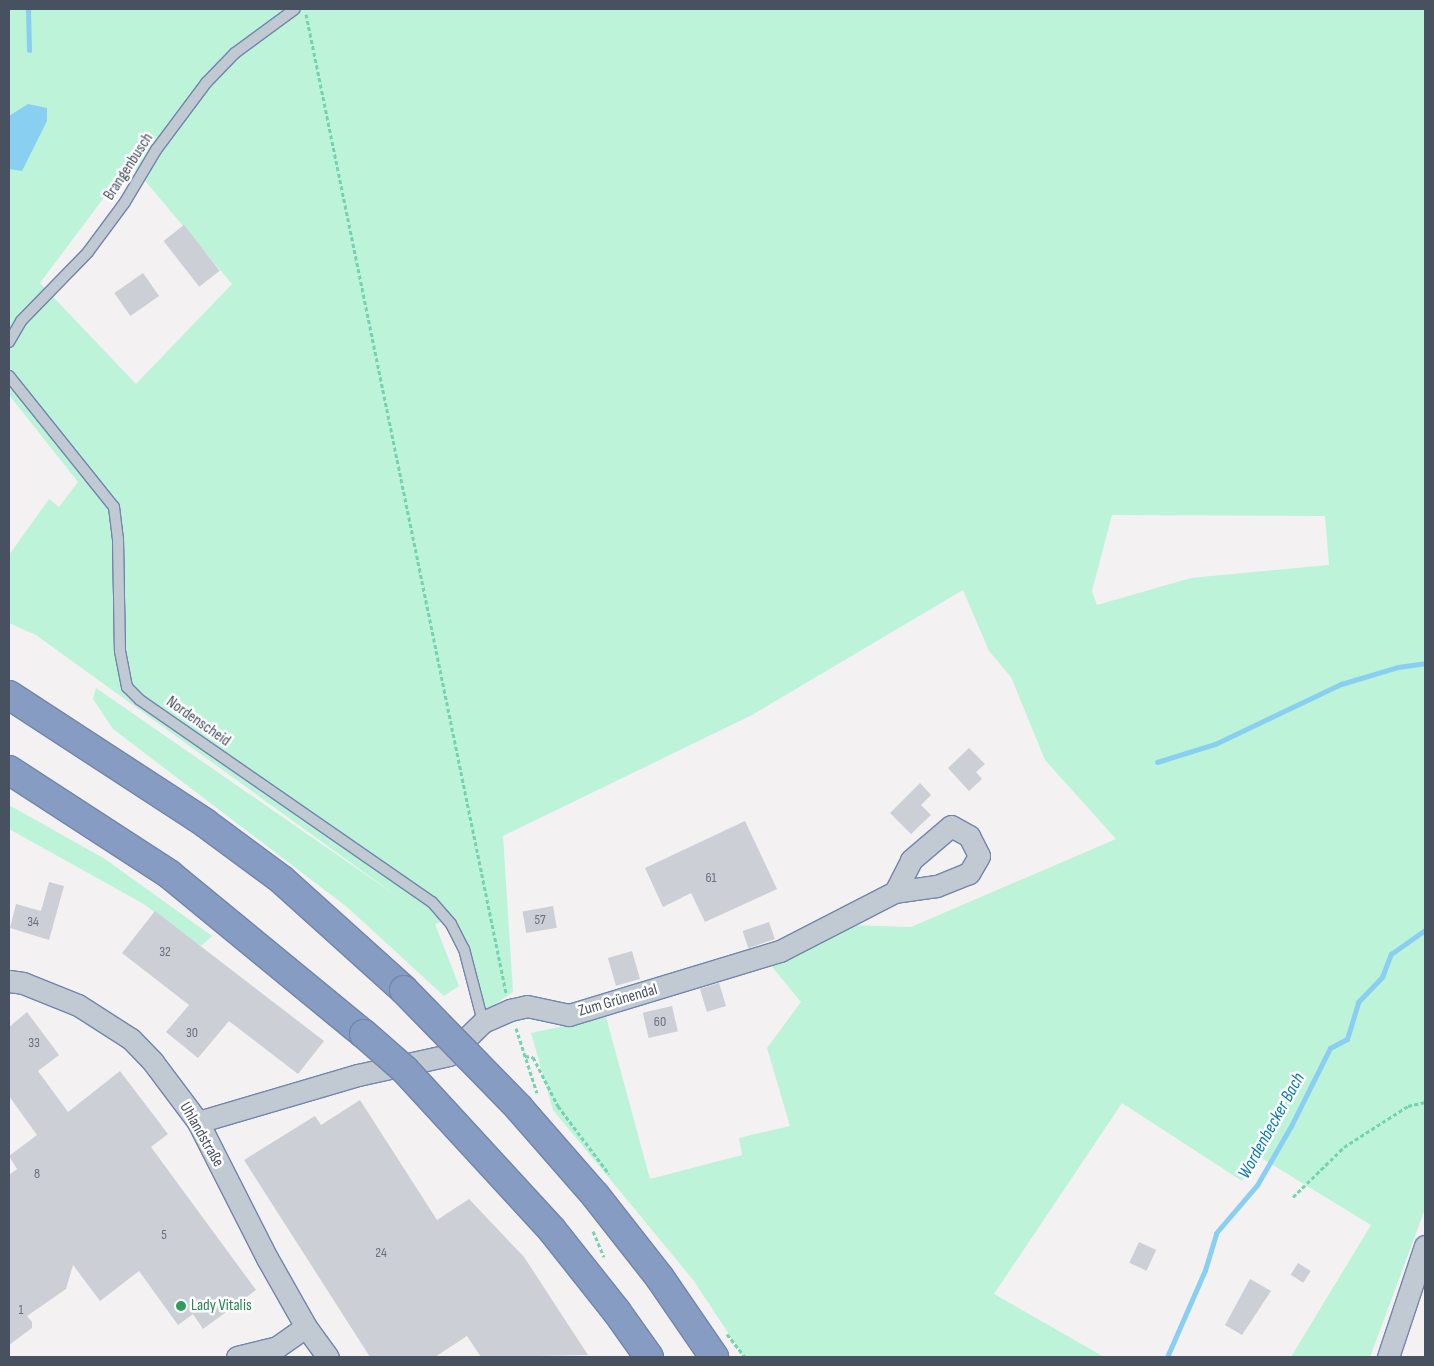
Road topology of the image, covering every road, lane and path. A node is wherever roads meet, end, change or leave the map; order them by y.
1 (295, 9) edge
2 (305, 9) edge
3 (9, 342) edge
4 (9, 377) edge
5 (9, 695) edge
6 (9, 770) edge
7 (9, 782) edge
8 (86, 818) junction
9 (895, 892) dead end
10 (9, 980) edge
11 (506, 993) dead end
12 (483, 1022) junction
13 (1425, 1102) edge
14 (198, 1122) junction
15 (1293, 1198) dead end
16 (1425, 1246) edge
17 (306, 1327) junction
18 (237, 1357) edge
19 (328, 1357) edge
20 (649, 1357) edge
21 (714, 1357) edge
22 (889, 1357) edge
23 (904, 1357) edge
24 (1388, 1357) edge

1 - 3 lane, Brangenbusch
2 - 11 path
4 - 12 lane, Nordenscheid
5 - 21 highway, bridge
6 - 8 highway
7 - 8 highway
8 - 20 highway, bridge
9 - 12 street, Zum Grünendal
10 - 14 street, Uhlandstraße
12 - 14 street, Zum Grünendal
13 - 15 path
14 - 17 street, Uhlandstraße
16 - 24 street
17 - 18 street
17 - 19 street, Uhlandstraße
22 - 23 path

